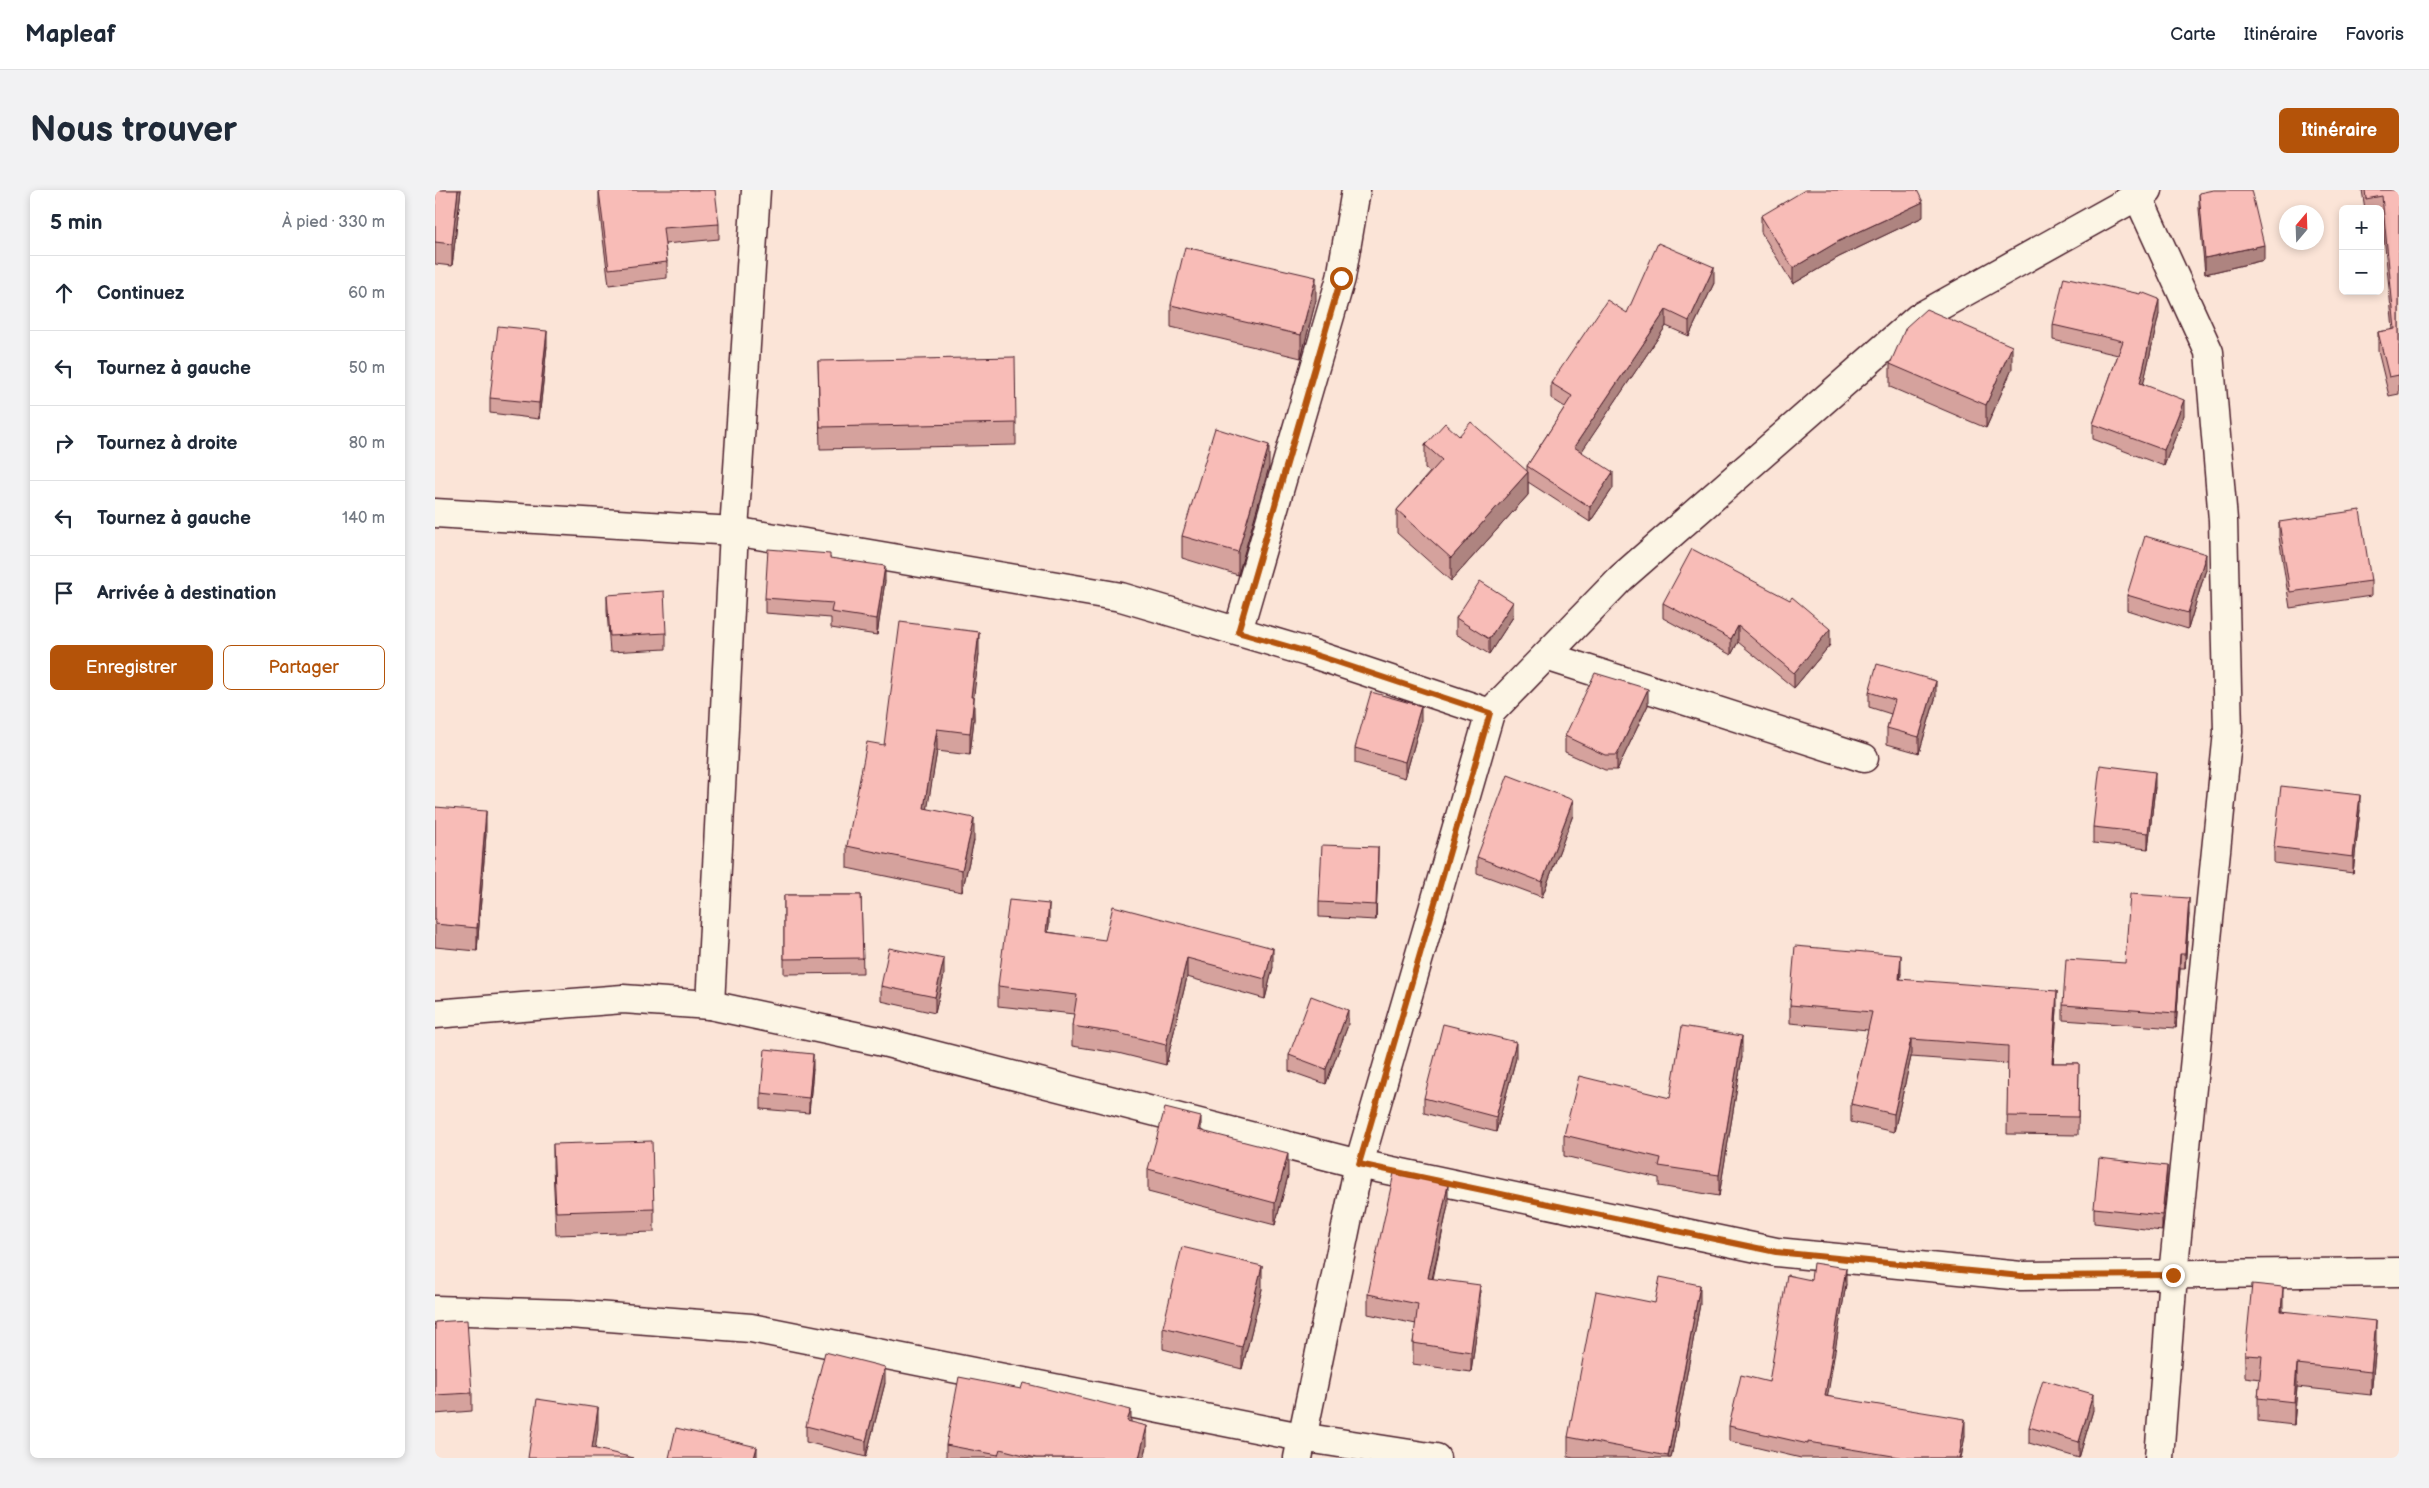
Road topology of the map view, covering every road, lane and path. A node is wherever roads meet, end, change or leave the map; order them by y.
1 (756, 190) edge
2 (1356, 190) edge
3 (2140, 192) edge
4 (435, 513) edge
5 (734, 531) junction
6 (1238, 632) junction
7 (1546, 656) junction
8 (1490, 713) junction
9 (1864, 758) dead end
10 (710, 1005) junction
11 (435, 1014) edge
12 (1359, 1164) junction
13 (2399, 1272) edge
14 (2173, 1275) junction
15 (435, 1310) edge
16 (1299, 1448) edge
17 (1436, 1458) edge
18 (2159, 1458) edge

1 - 5 street
2 - 6 street
3 - 7 street
3 - 14 street
4 - 5 street
5 - 6 street
5 - 10 street
6 - 8 street
7 - 8 street
7 - 9 street
8 - 12 street
10 - 11 street
10 - 12 street
12 - 14 street
12 - 16 street
13 - 14 street
14 - 18 street
15 - 16 street
16 - 17 street

